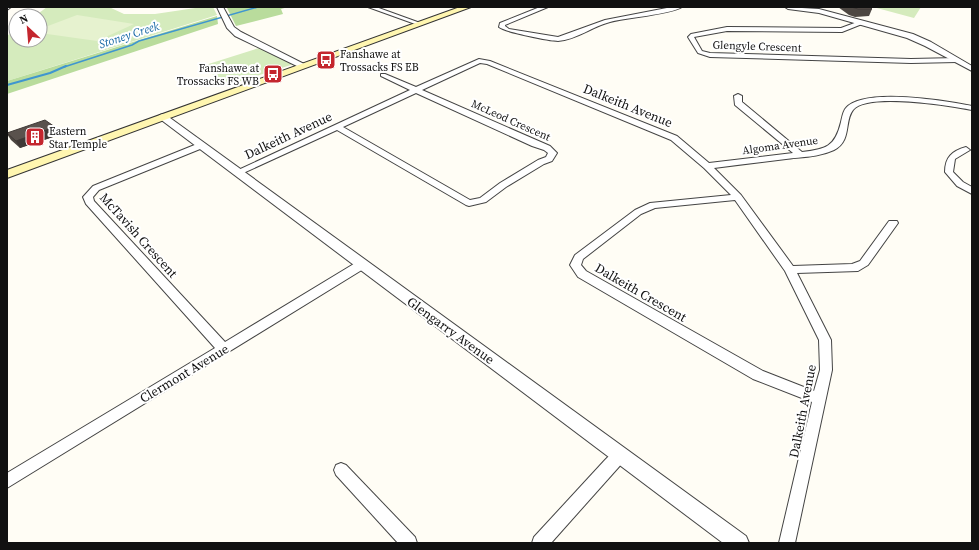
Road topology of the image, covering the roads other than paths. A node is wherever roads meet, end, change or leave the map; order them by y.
1 (371, 7) edge
2 (467, 7) edge
3 (545, 7) edge
4 (679, 7) edge
5 (788, 7) edge
6 (821, 9) edge
7 (223, 13) edge
8 (860, 23) junction
9 (420, 24) junction
10 (957, 60) junction
11 (304, 66) junction
12 (972, 69) edge
13 (383, 75) dead end
14 (418, 90) junction
15 (738, 96) dead end
16 (972, 108) edge
17 (163, 117) junction
18 (338, 127) junction
19 (202, 145) junction
20 (966, 150) dead end
21 (801, 156) junction
22 (707, 166) junction
23 (238, 172) junction
24 (7, 174) edge
25 (972, 192) edge
26 (738, 197) junction
27 (894, 223) dead end
28 (361, 264) junction
29 (790, 270) junction
30 (224, 349) junction
31 (819, 398) junction
32 (620, 455) junction
33 (341, 470) dead end
34 (7, 481) edge
35 (409, 543) edge
36 (540, 543) edge
37 (739, 543) edge
38 (787, 543) edge

1 - 9 street
2 - 9 main road
3 - 4 street
5 - 6 street
6 - 8 street
7 - 11 street
8 - 10 street
8 - 10 street, Glengyle Crescent
9 - 11 main road
10 - 12 street
11 - 17 main road
13 - 14 street, McLeod Crescent
14 - 18 street, Dalkeith Avenue
14 - 18 street, McLeod Crescent
14 - 22 street, Dalkeith Avenue
15 - 21 street
16 - 21 street, Algoma Avenue
17 - 19 street, Glengarry Avenue
17 - 24 main road
18 - 23 street, Dalkeith Avenue
19 - 23 street, Glengarry Avenue
19 - 30 street, McTavish Crescent
20 - 25 street
21 - 22 street, Algoma Avenue
22 - 26 street, Dalkeith Avenue
23 - 28 street, Glengarry Avenue
26 - 29 street, Dalkeith Avenue
26 - 31 street, Dalkeith Crescent
27 - 29 street
28 - 30 street, Clermont Avenue
28 - 32 street, Glengarry Avenue
29 - 31 street, Dalkeith Avenue
30 - 34 street, Clermont Avenue
31 - 38 street, Dalkeith Avenue
32 - 36 street
32 - 37 street, Glengarry Avenue
33 - 35 street

